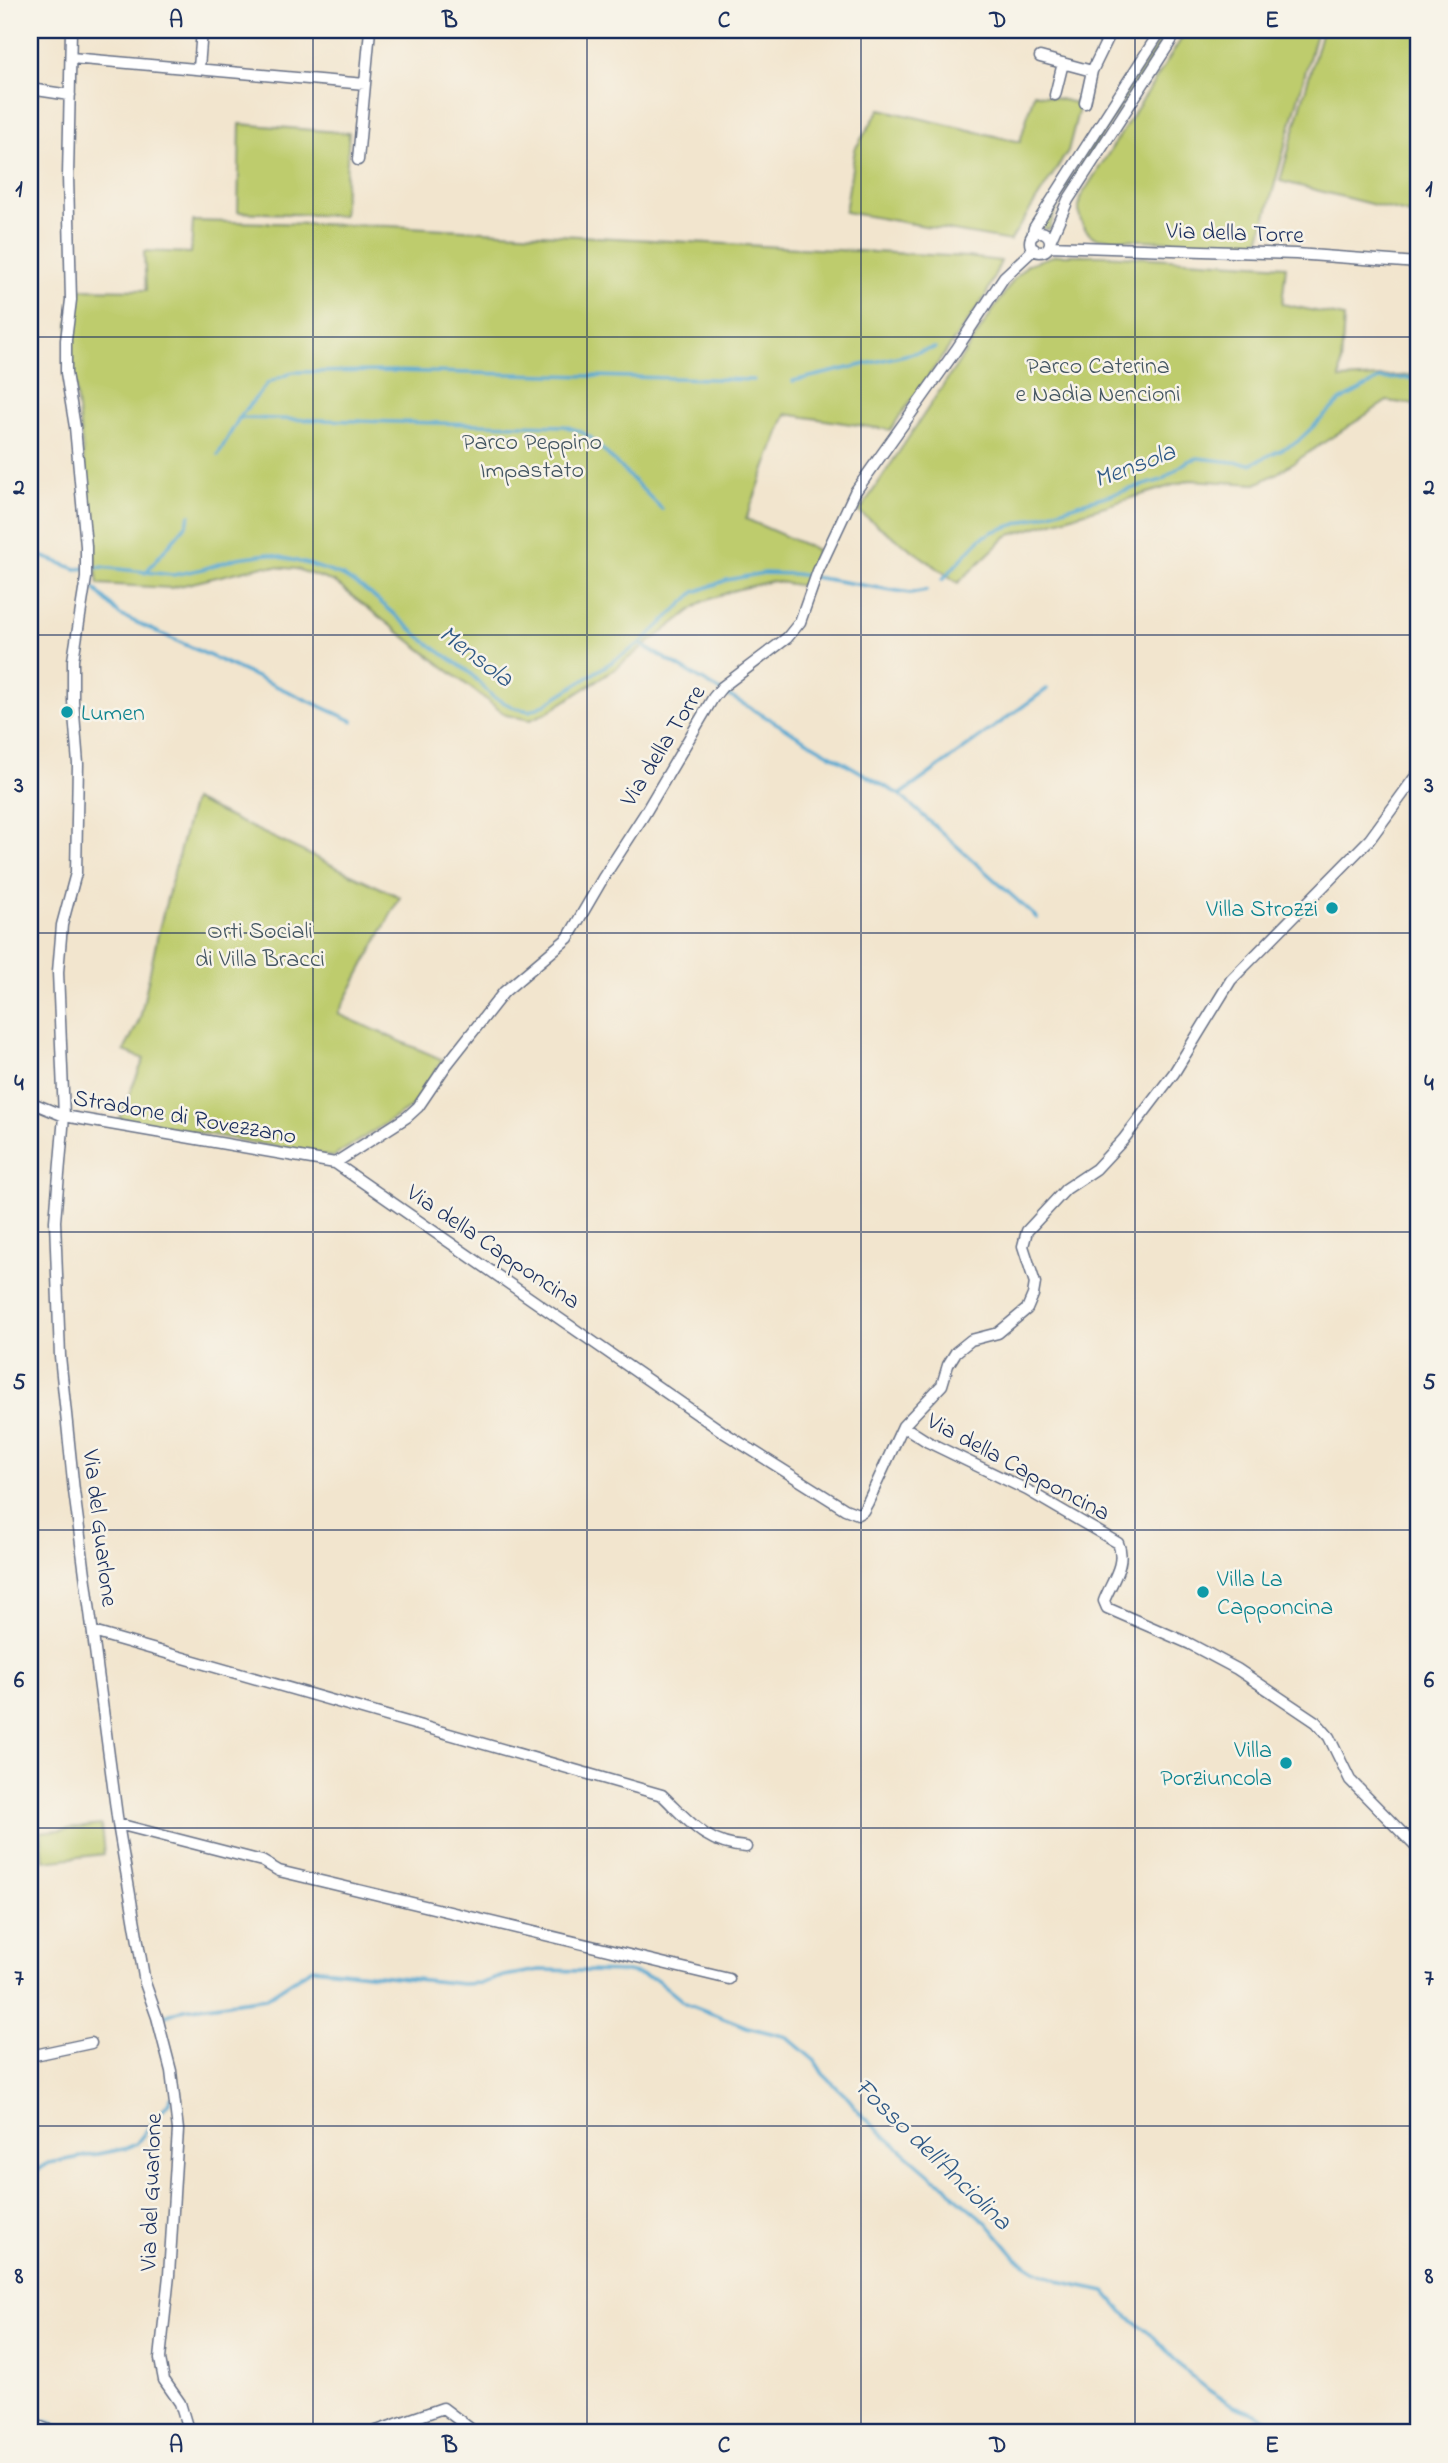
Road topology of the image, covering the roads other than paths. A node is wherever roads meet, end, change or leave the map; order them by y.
1 (71, 30) edge
2 (202, 30) edge
3 (370, 30) edge
4 (1112, 30) edge
5 (1161, 30) edge
6 (1178, 30) edge
7 (1040, 57) dead end
8 (71, 58) junction
9 (1063, 64) junction
10 (199, 68) junction
11 (1092, 71) junction
12 (365, 84) junction
13 (30, 89) edge
14 (70, 95) junction
15 (1055, 95) dead end
16 (1085, 103) dead end
17 (358, 160) dead end
18 (1032, 237) junction
19 (1050, 244) junction
20 (1034, 249) junction
21 (1418, 263) edge
22 (1418, 773) edge
23 (30, 1102) edge
24 (64, 1116) junction
25 (335, 1163) junction
26 (902, 1426) junction
27 (93, 1632) junction
28 (118, 1824) junction
29 (746, 1847) dead end
30 (1418, 1849) edge
31 (729, 1979) dead end
32 (91, 2043) dead end
33 (30, 2056) edge
34 (30, 2423) edge
35 (57, 2433) edge
36 (189, 2433) edge
37 (371, 2433) edge
38 (476, 2433) edge

1 - 8 street, Via del Guarlone
2 - 10 street
3 - 12 street
4 - 11 street
5 - 18 street
6 - 19 street
7 - 9 street
8 - 10 street
8 - 14 street, Via del Guarlone
9 - 11 street
9 - 15 street
10 - 12 street
11 - 16 street
12 - 17 street
13 - 14 street
14 - 24 street, Via del Guarlone
18 - 19 street
18 - 20 street
19 - 20 street
19 - 21 street, Via della Torre
20 - 25 street, Via della Torre
22 - 26 street
23 - 24 street, Stradone di Rovezzano
24 - 25 street, Stradone di Rovezzano
24 - 27 street, Via del Guarlone
25 - 26 street, Via della Capponcina
26 - 30 street, Via della Capponcina
27 - 28 street, Via del Guarlone
27 - 29 street
28 - 31 street
28 - 36 street, Via del Guarlone
32 - 33 street
34 - 35 street
37 - 38 street

